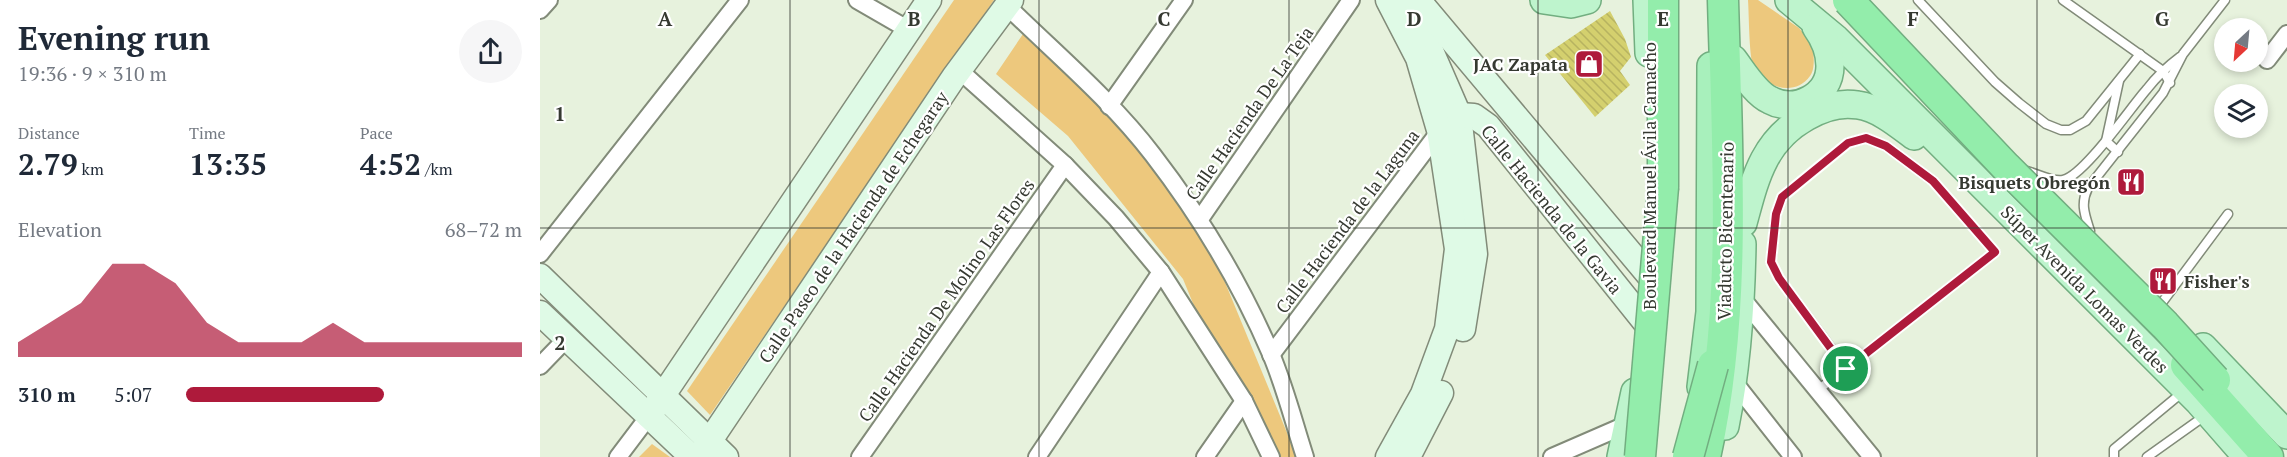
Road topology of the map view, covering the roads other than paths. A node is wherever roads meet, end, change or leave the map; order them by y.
1 (549, 0) edge
2 (740, 0) edge
3 (857, 0) edge
4 (929, 0) edge
5 (1184, 0) edge
6 (1351, 0) edge
7 (1389, 0) edge
8 (1409, 0) edge
9 (1418, 0) edge
10 (1544, 0) edge
11 (1587, 0) edge
12 (1647, 0) edge
13 (1663, 0) edge
14 (1673, 0) edge
15 (1713, 0) edge
16 (1724, 0) edge
17 (1732, 0) edge
18 (1839, 0) edge
19 (1848, 0) edge
20 (1860, 0) edge
21 (1917, 0) edge
22 (2063, 0) edge
23 (2225, 0) edge
24 (1009, 3) edge
25 (1799, 8) edge
26 (540, 10) edge
27 (909, 30) junction
28 (2287, 34) edge
29 (2140, 54) junction
30 (2183, 54) junction
31 (2268, 59) edge
32 (1733, 60) junction
33 (959, 70) junction
34 (2163, 70) junction
35 (2120, 79) junction
36 (1936, 82) junction
37 (2170, 83) junction
38 (1110, 106) junction
39 (1459, 115) junction
40 (1439, 130) junction
41 (2106, 141) junction
42 (2118, 152) junction
43 (1065, 165) junction
44 (1965, 170) junction
45 (2027, 171) junction
46 (2228, 213) dead end
47 (1200, 219) junction
48 (1743, 223) junction
49 (2090, 231) junction
50 (540, 254) edge
51 (1161, 272) junction
52 (540, 276) edge
53 (1653, 280) junction
54 (1741, 297) junction
55 (2161, 304) junction
56 (540, 313) edge
57 (1649, 327) junction
58 (567, 338) junction
59 (1271, 355) junction
60 (540, 366) edge
61 (1846, 369) junction
62 (1722, 372) junction
63 (1818, 390) junction
64 (2205, 393) junction
65 (1244, 401) junction
66 (655, 406) junction
67 (1628, 424) junction
68 (2287, 435) edge
69 (706, 453) edge
70 (618, 457) edge
71 (860, 457) edge
72 (1037, 457) edge
73 (1205, 457) edge
74 (1271, 457) edge
75 (1305, 457) edge
76 (1388, 457) edge
77 (1408, 457) edge
78 (1552, 457) edge
79 (1621, 457) edge
80 (1639, 457) edge
81 (1690, 457) edge
82 (1705, 457) edge
83 (1719, 457) edge
84 (1793, 457) edge
85 (1872, 457) edge
86 (2114, 457) edge
87 (2147, 457) edge
88 (2247, 457) edge
89 (2268, 457) edge
90 (2286, 457) edge

1 - 26 street
2 - 50 street
3 - 27 street
4 - 27 main road
5 - 38 street
6 - 47 street, Calle Hacienda De La Teja
7 - 40 main road
8 - 39 main road, Calle Hacienda de la Gavia
9 - 53 main road, Calle Hacienda de la Gavia
10 - 11 main road
12 - 53 main road, Boulevard Manuel Ávila Camacho
13 - 80 highway, bridge
14 - 80 highway, Boulevard Manuel Ávila Camacho
15 - 62 highway
15 - 81 highway
16 - 62 highway, Viaducto Bicentenario
17 - 32 main road
18 - 36 main road
18 - 64 highway
19 - 64 highway, bridge
20 - 36 main road
21 - 35 lane
22 - 29 lane
23 - 30 lane
24 - 33 main road, Calle Paseo de la Hacienda de Echegaray
24 - 38 street
25 - 32 main road
25 - 44 main road, Súper Avenida Lomas Verdes
27 - 66 main road
28 - 31 street
29 - 34 lane
29 - 35 lane
30 - 34 lane
30 - 37 lane
32 - 48 main road
33 - 43 street
33 - 69 main road, Calle Paseo de la Hacienda de Echegaray
34 - 37 lane
34 - 41 lane
35 - 41 lane
36 - 45 main road
37 - 42 lane
38 - 47 street
39 - 40 street, Calle Hacienda de la Laguna
39 - 57 main road, Calle Hacienda de la Gavia
39 - 77 main road
40 - 59 street, Calle Hacienda de la Laguna
40 - 76 main road
41 - 42 lane
41 - 45 lane
42 - 49 lane
43 - 51 street
43 - 71 street, Calle Hacienda De Molino Las Flores
44 - 48 main road
44 - 64 main road, Súper Avenida Lomas Verdes
45 - 49 main road
46 - 55 lane
47 - 59 street
48 - 54 main road
49 - 55 main road
51 - 65 street
51 - 72 street
52 - 66 main road
53 - 57 main road, Boulevard Manuel Ávila Camacho
54 - 62 main road
54 - 63 street
55 - 68 main road
56 - 58 main road
57 - 67 main road, Boulevard Manuel Ávila Camacho
58 - 60 street
58 - 66 main road
59 - 75 street
61 - 61 lane
61 - 63 lane
62 - 81 highway, bridge
62 - 82 highway
62 - 83 main road
62 - 84 street
63 - 85 street
64 - 86 lane
64 - 87 lane
64 - 88 main road, Súper Avenida Lomas Verdes
64 - 89 highway
64 - 90 highway
65 - 73 street
65 - 74 street
66 - 69 main road
66 - 70 street
67 - 78 street
67 - 79 main road, Boulevard Manuel Ávila Camacho

